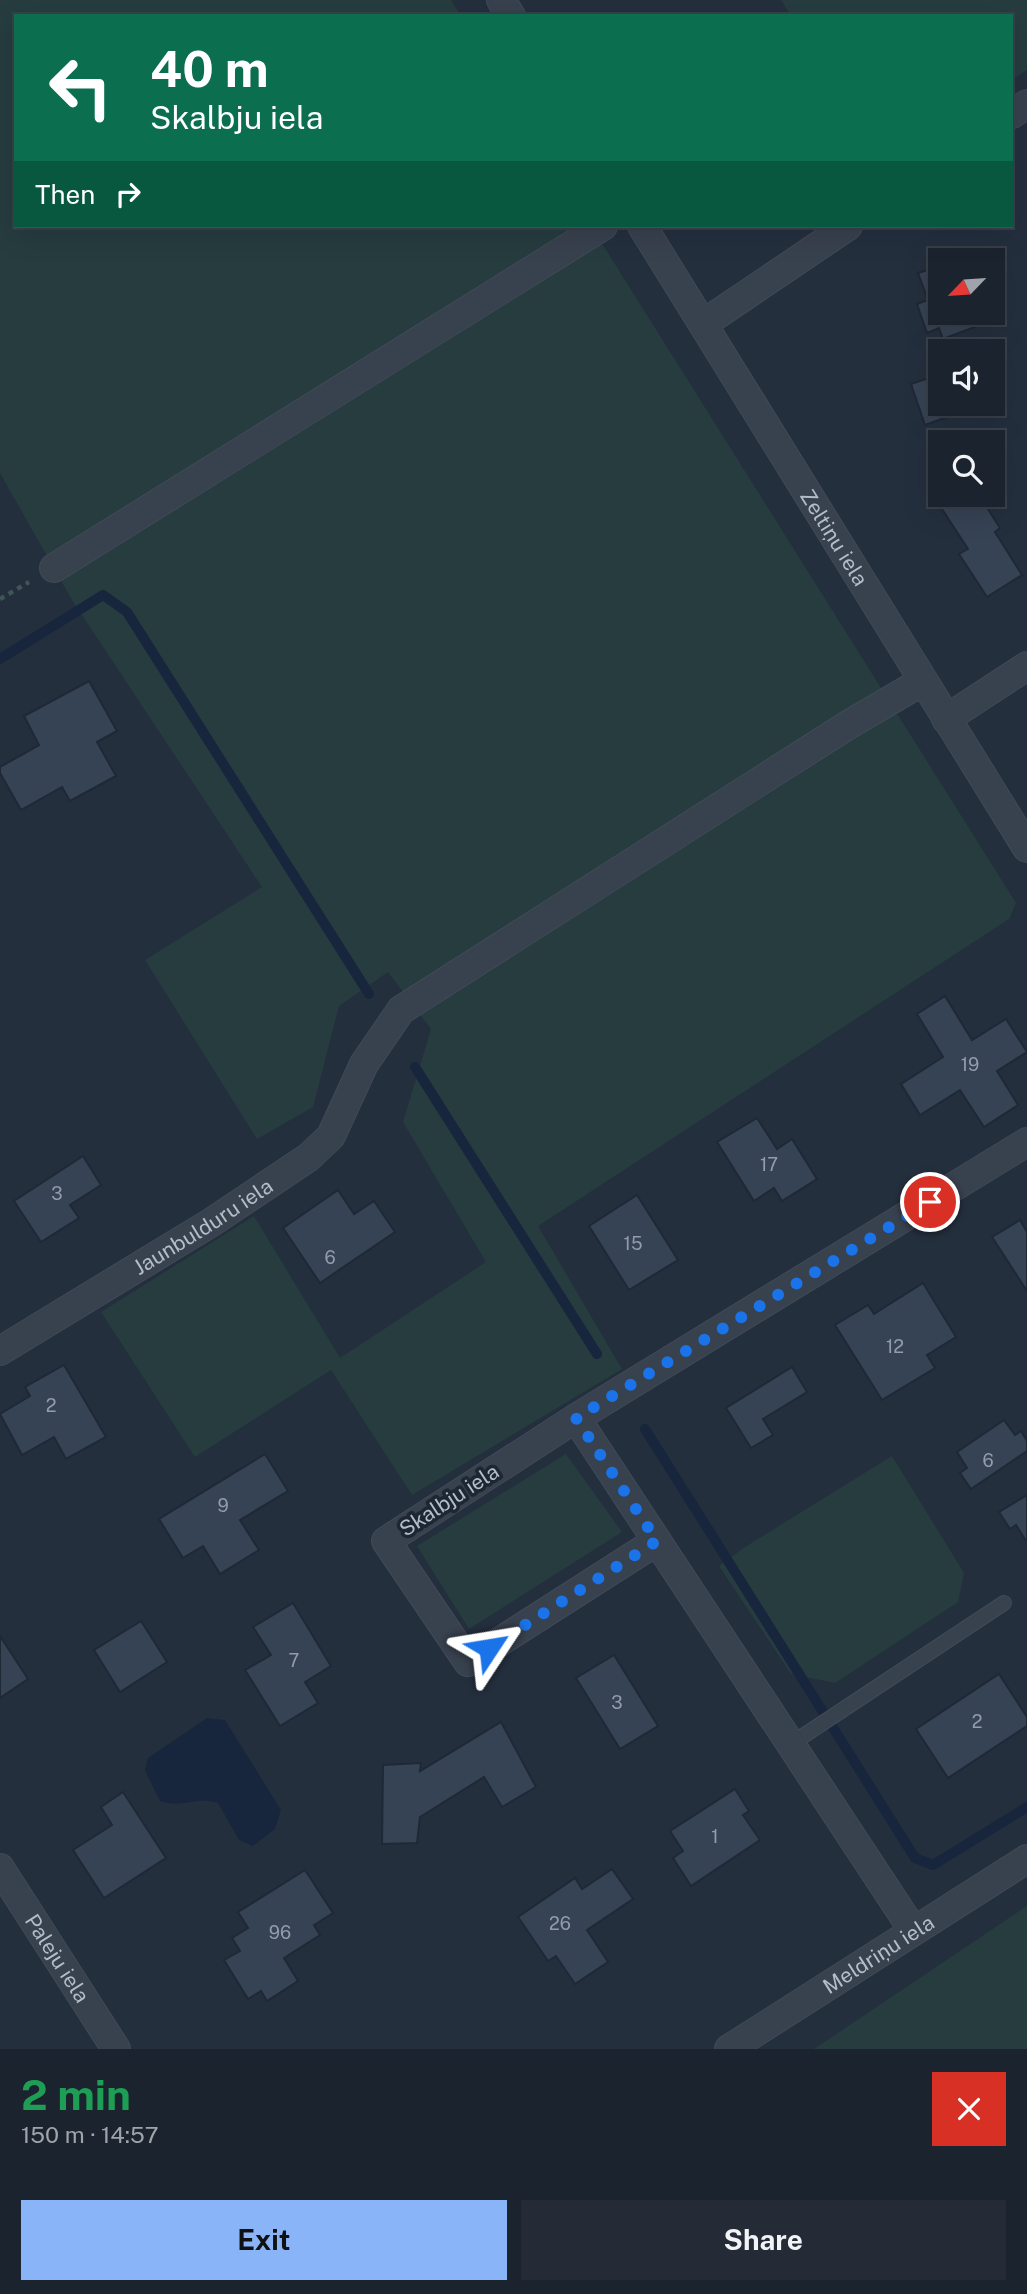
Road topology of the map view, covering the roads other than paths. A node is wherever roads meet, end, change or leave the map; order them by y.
1 (600, 228) edge
2 (643, 228) edge
3 (845, 228) edge
4 (703, 324) junction
5 (54, 568) dead end
6 (1027, 666) edge
7 (923, 681) junction
8 (946, 719) junction
9 (1027, 848) edge
10 (1027, 1142) edge
11 (0, 1351) edge
12 (576, 1418) junction
13 (657, 1541) junction
14 (1004, 1604) dead end
15 (791, 1744) junction
16 (1027, 1859) edge
17 (0, 1868) edge
18 (913, 1930) junction
19 (116, 2049) edge
20 (729, 2049) edge

1 - 5 street
2 - 4 street, Zeltiņu iela
3 - 4 street
4 - 7 street, Zeltiņu iela
6 - 8 street
7 - 8 street, Zeltiņu iela
7 - 11 street, Jaunbulduru iela
8 - 9 street, Zeltiņu iela
10 - 12 street, Skalbju iela
12 - 13 street
12 - 13 street, Skalbju iela
13 - 15 street
14 - 15 lane
15 - 18 street
16 - 18 street, Meldriņu iela
17 - 19 street, Paleju iela
18 - 20 street, Meldriņu iela

